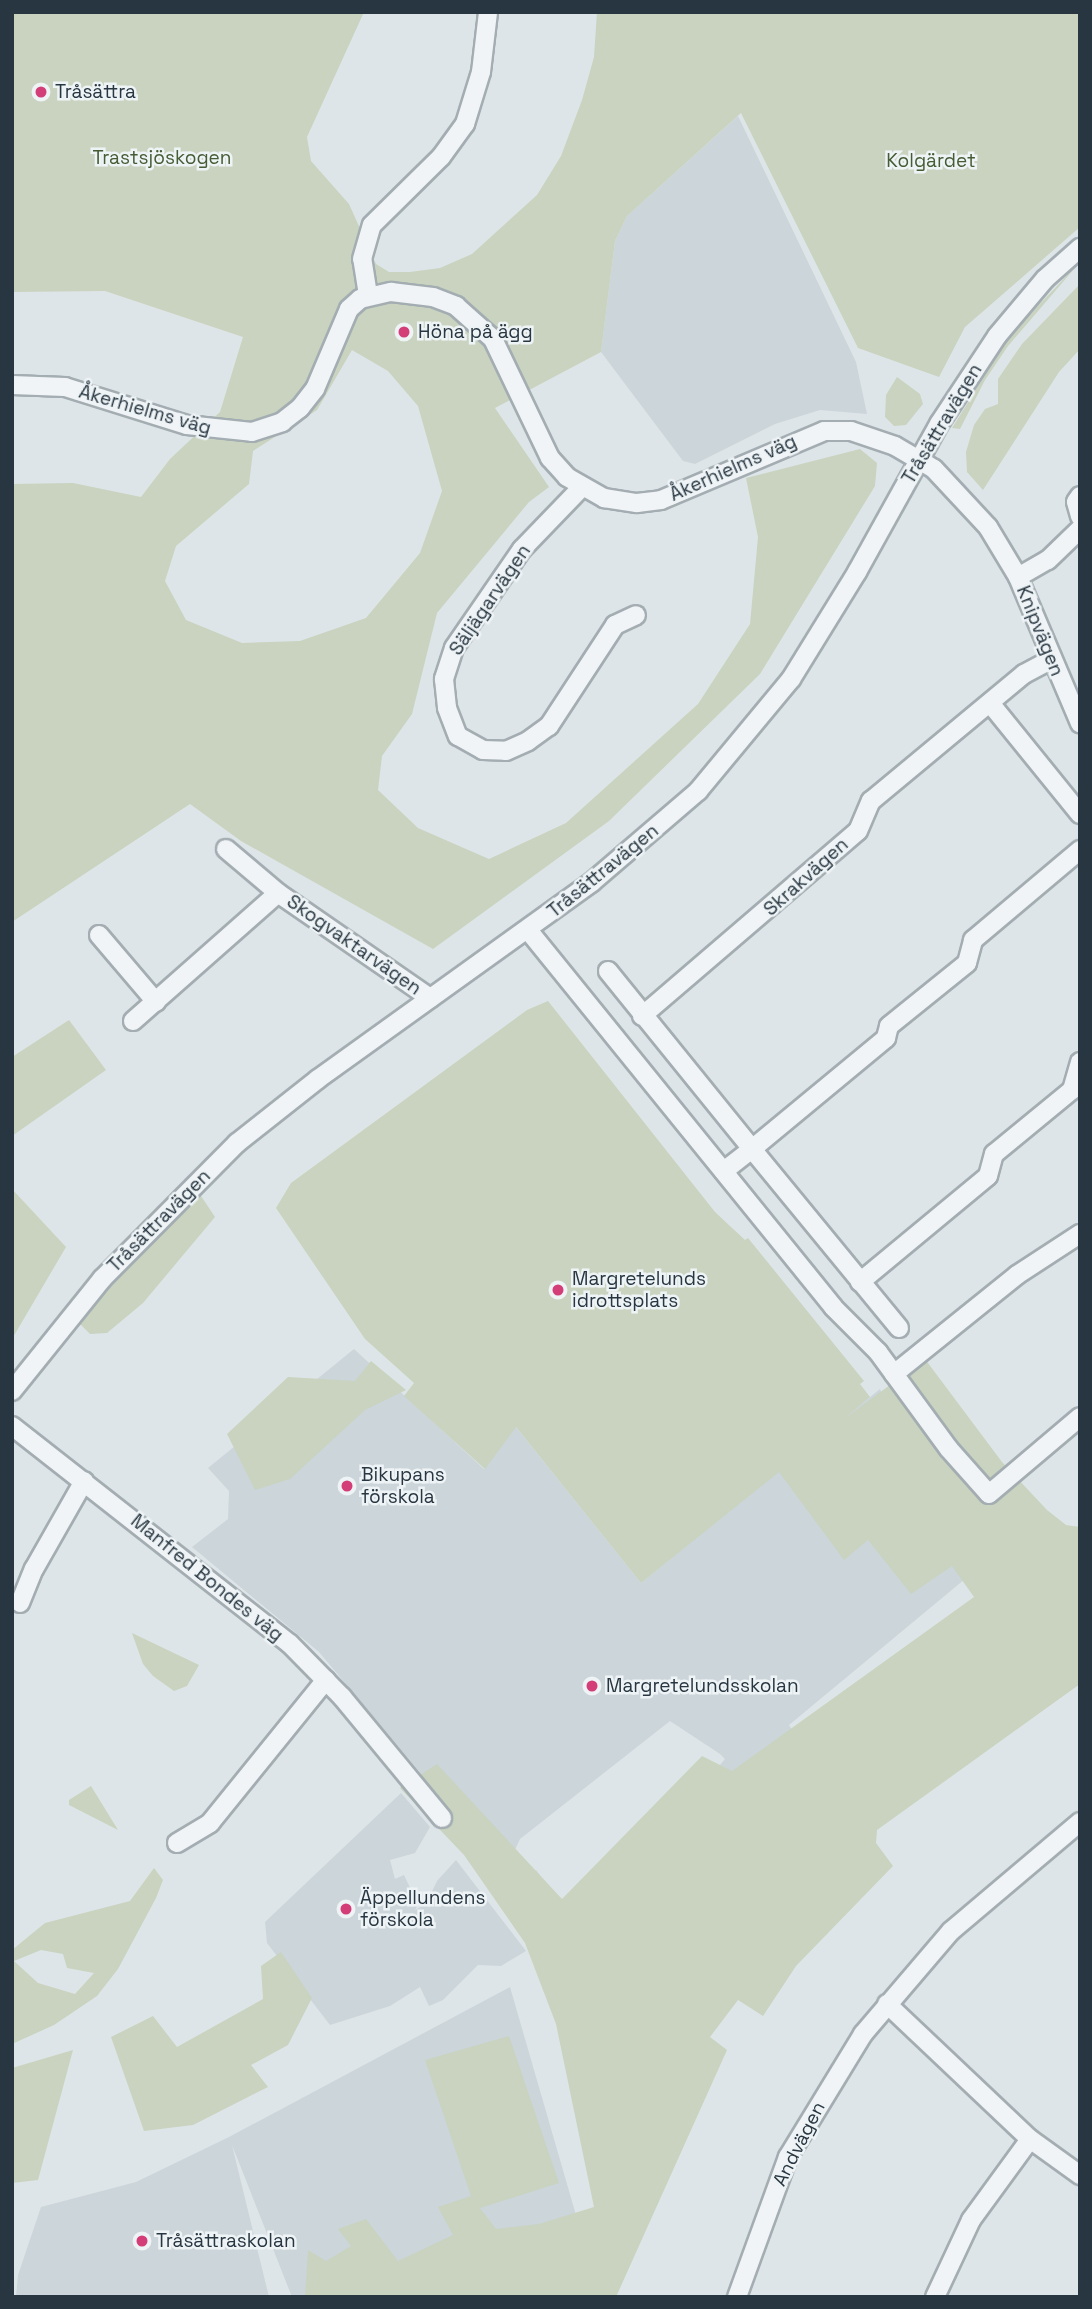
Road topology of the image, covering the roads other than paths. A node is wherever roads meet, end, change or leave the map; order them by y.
1 (488, 12) edge
2 (1080, 248) edge
3 (368, 295) junction
4 (12, 385) edge
5 (919, 460) junction
6 (581, 488) junction
7 (1080, 496) edge
8 (1080, 516) edge
9 (1080, 529) edge
10 (1018, 577) junction
11 (636, 615) dead end
12 (1052, 659) junction
13 (990, 703) junction
14 (1080, 723) edge
15 (1080, 814) edge
16 (226, 849) dead end
17 (1080, 850) edge
18 (278, 893) junction
19 (528, 930) junction
20 (99, 935) dead end
21 (608, 971) dead end
22 (430, 998) junction
23 (156, 1002) junction
24 (642, 1016) junction
25 (133, 1021) dead end
26 (1080, 1062) edge
27 (752, 1149) junction
28 (724, 1171) junction
29 (1080, 1234) edge
30 (860, 1282) junction
31 (899, 1328) dead end
32 (894, 1374) junction
33 (12, 1391) edge
34 (1080, 1417) edge
35 (12, 1426) edge
36 (84, 1481) junction
37 (20, 1603) dead end
38 (326, 1680) junction
39 (442, 1818) dead end
40 (1080, 1822) edge
41 (177, 1843) dead end
42 (887, 2004) junction
43 (1030, 2139) junction
44 (1080, 2175) edge
45 (737, 2297) edge
46 (935, 2297) edge

1 - 3 street
2 - 5 street, Tråsättravägen
3 - 4 street, Åkerhielms väg
3 - 6 street, Åkerhielms väg
5 - 6 street, Åkerhielms väg
5 - 10 street, Knipvägen
5 - 19 street, Tråsättravägen
6 - 11 street, Säljägarvägen
7 - 8 street
9 - 10 street, Knipvägen
10 - 12 street, Knipvägen
12 - 13 street, Skrakvägen
12 - 14 street, Knipvägen
13 - 15 street
13 - 24 street, Skrakvägen
16 - 18 street, Skogvaktarvägen
17 - 27 street
18 - 22 street, Skogvaktarvägen
18 - 23 street, Skogvaktarvägen
19 - 22 street, Tråsättravägen
19 - 28 street
20 - 23 street
21 - 24 street
22 - 33 street, Tråsättravägen
23 - 25 street, Skogvaktarvägen
24 - 27 street
26 - 30 street
27 - 28 street
27 - 30 street
28 - 32 street
29 - 32 street
30 - 31 street
32 - 34 street
35 - 36 street, Manfred Bondes väg
36 - 37 street
36 - 38 street, Manfred Bondes väg
38 - 39 street, Manfred Bondes väg
38 - 41 street
40 - 42 street, Andvägen
42 - 43 street
42 - 45 street, Andvägen
43 - 44 street
43 - 46 street

